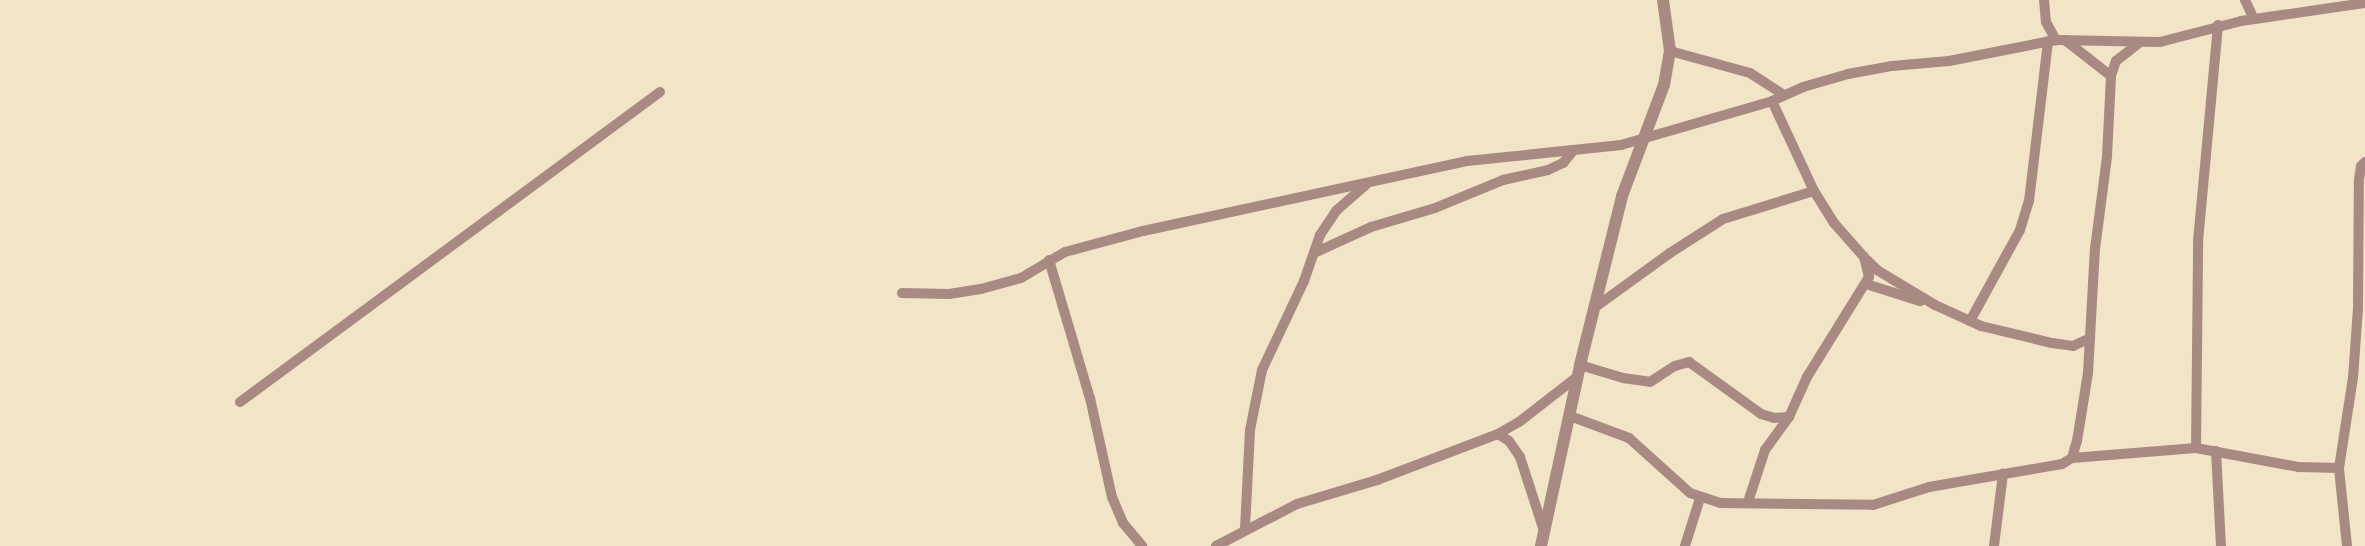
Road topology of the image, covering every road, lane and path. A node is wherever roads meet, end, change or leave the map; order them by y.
1 (1663, 0) edge
2 (2044, 0) edge
3 (2245, 0) edge
4 (2365, 3) edge
5 (2254, 19) junction
6 (2046, 22) junction
7 (2218, 26) junction
8 (2056, 40) junction
9 (2139, 43) junction
10 (2036, 44) junction
11 (1670, 51) junction
12 (2111, 76) junction
13 (660, 92) dead end
14 (1784, 94) junction
15 (1772, 101) junction
16 (1643, 139) junction
17 (1573, 151) junction
18 (2365, 162) edge
19 (1368, 183) junction
20 (1814, 191) junction
21 (1314, 253) junction
22 (1864, 257) junction
23 (1049, 260) junction
24 (1866, 284) junction
25 (902, 293) dead end
26 (1935, 305) junction
27 (1594, 308) junction
28 (1970, 321) junction
29 (2090, 338) junction
30 (2073, 346) junction
31 (2089, 361) junction
32 (1579, 371) junction
33 (2359, 379) edge
34 (240, 402) dead end
35 (1570, 416) junction
36 (1790, 416) junction
37 (1498, 434) junction
38 (2196, 448) junction
39 (2216, 451) junction
40 (2072, 458) junction
41 (2339, 468) junction
42 (2003, 474) junction
43 (1700, 498) junction
44 (1748, 502) junction
45 (1245, 529) junction
46 (1544, 531) junction
47 (1142, 546) edge
48 (1216, 546) edge
49 (1541, 546) edge
50 (1685, 546) edge
51 (1994, 546) edge
52 (2221, 546) edge
53 (2347, 546) edge

1 - 11 street
2 - 6 street
3 - 5 street
4 - 5 street
5 - 7 street
6 - 8 street
6 - 10 street
7 - 9 street
7 - 38 street
8 - 9 street
8 - 10 street
8 - 12 street
8 - 28 street
9 - 12 street
10 - 14 street
11 - 14 street
11 - 16 street
12 - 29 street
13 - 34 street
14 - 15 street
15 - 16 street
15 - 20 street
16 - 17 street
16 - 27 street
17 - 19 street
17 - 21 street
18 - 33 street
19 - 21 street
19 - 23 street
20 - 22 street
20 - 27 street
21 - 45 street
22 - 24 street
22 - 26 street
23 - 25 street
23 - 47 street
24 - 26 street
24 - 36 street
26 - 28 street
27 - 32 street
28 - 30 street
29 - 30 street
29 - 31 street
30 - 31 street
31 - 40 street
32 - 35 street
32 - 36 street
32 - 37 street
33 - 41 street
35 - 43 street
35 - 46 street
36 - 44 street
37 - 45 street
37 - 46 street
38 - 39 street
38 - 40 street
39 - 41 street
39 - 52 street
40 - 42 street
41 - 53 street
42 - 44 street
42 - 51 street
43 - 44 street
43 - 50 street
45 - 48 street
46 - 49 street

